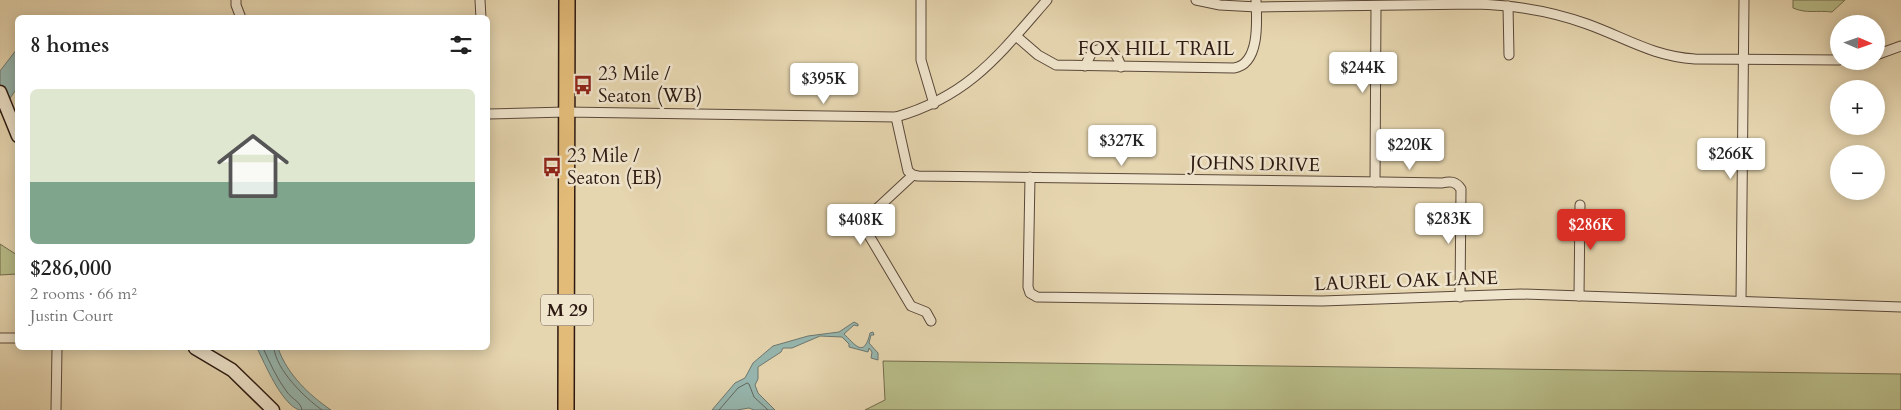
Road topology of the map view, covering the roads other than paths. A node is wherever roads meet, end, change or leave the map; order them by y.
1 (236, 0) edge
2 (481, 0) edge
3 (567, 0) edge
4 (921, 0) edge
5 (1047, 0) edge
6 (1196, 0) edge
7 (1744, 0) edge
8 (1447, 3) edge
9 (1256, 4) edge
10 (1508, 6) junction
11 (1376, 7) junction
12 (240, 15) edge
13 (480, 15) edge
14 (1016, 36) junction
15 (1901, 46) edge
16 (1885, 52) edge
17 (1509, 56) dead end
18 (1744, 59) junction
19 (1830, 60) edge
20 (1085, 66) junction
21 (1121, 67) junction
22 (0, 92) edge
23 (934, 104) junction
24 (566, 112) junction
25 (490, 114) edge
26 (896, 117) junction
27 (15, 128) edge
28 (913, 175) junction
29 (1030, 177) junction
30 (1375, 182) junction
31 (1580, 205) dead end
32 (1579, 296) junction
33 (1460, 297) junction
34 (1741, 301) junction
35 (1901, 307) edge
36 (931, 320) dead end
37 (0, 338) edge
38 (15, 338) edge
39 (57, 350) edge
40 (198, 350) edge
41 (56, 410) edge
42 (273, 410) edge
43 (566, 410) edge

1 - 12 street
2 - 13 street
3 - 24 main road, M 29
4 - 23 street
5 - 14 street
6 - 9 street
7 - 18 street
8 - 10 street
8 - 11 street
9 - 11 street
9 - 21 street, FOX HILL TRAIL
10 - 17 street
10 - 18 street
11 - 30 street
14 - 20 street, FOX HILL TRAIL
14 - 23 street
15 - 16 street
18 - 19 street
18 - 34 street
20 - 21 street, FOX HILL TRAIL
20 - 21 street
22 - 27 street
23 - 26 street
24 - 25 street
24 - 26 street
24 - 43 main road, M 29
26 - 28 street
28 - 29 street, JOHNS DRIVE
28 - 36 street
29 - 30 street, JOHNS DRIVE
29 - 33 street, LAUREL OAK LANE
30 - 33 street, JOHNS DRIVE
31 - 32 street
32 - 33 street, LAUREL OAK LANE
32 - 34 street, LAUREL OAK LANE
34 - 35 street, LAUREL OAK LANE
37 - 38 street
39 - 41 street
40 - 42 street

